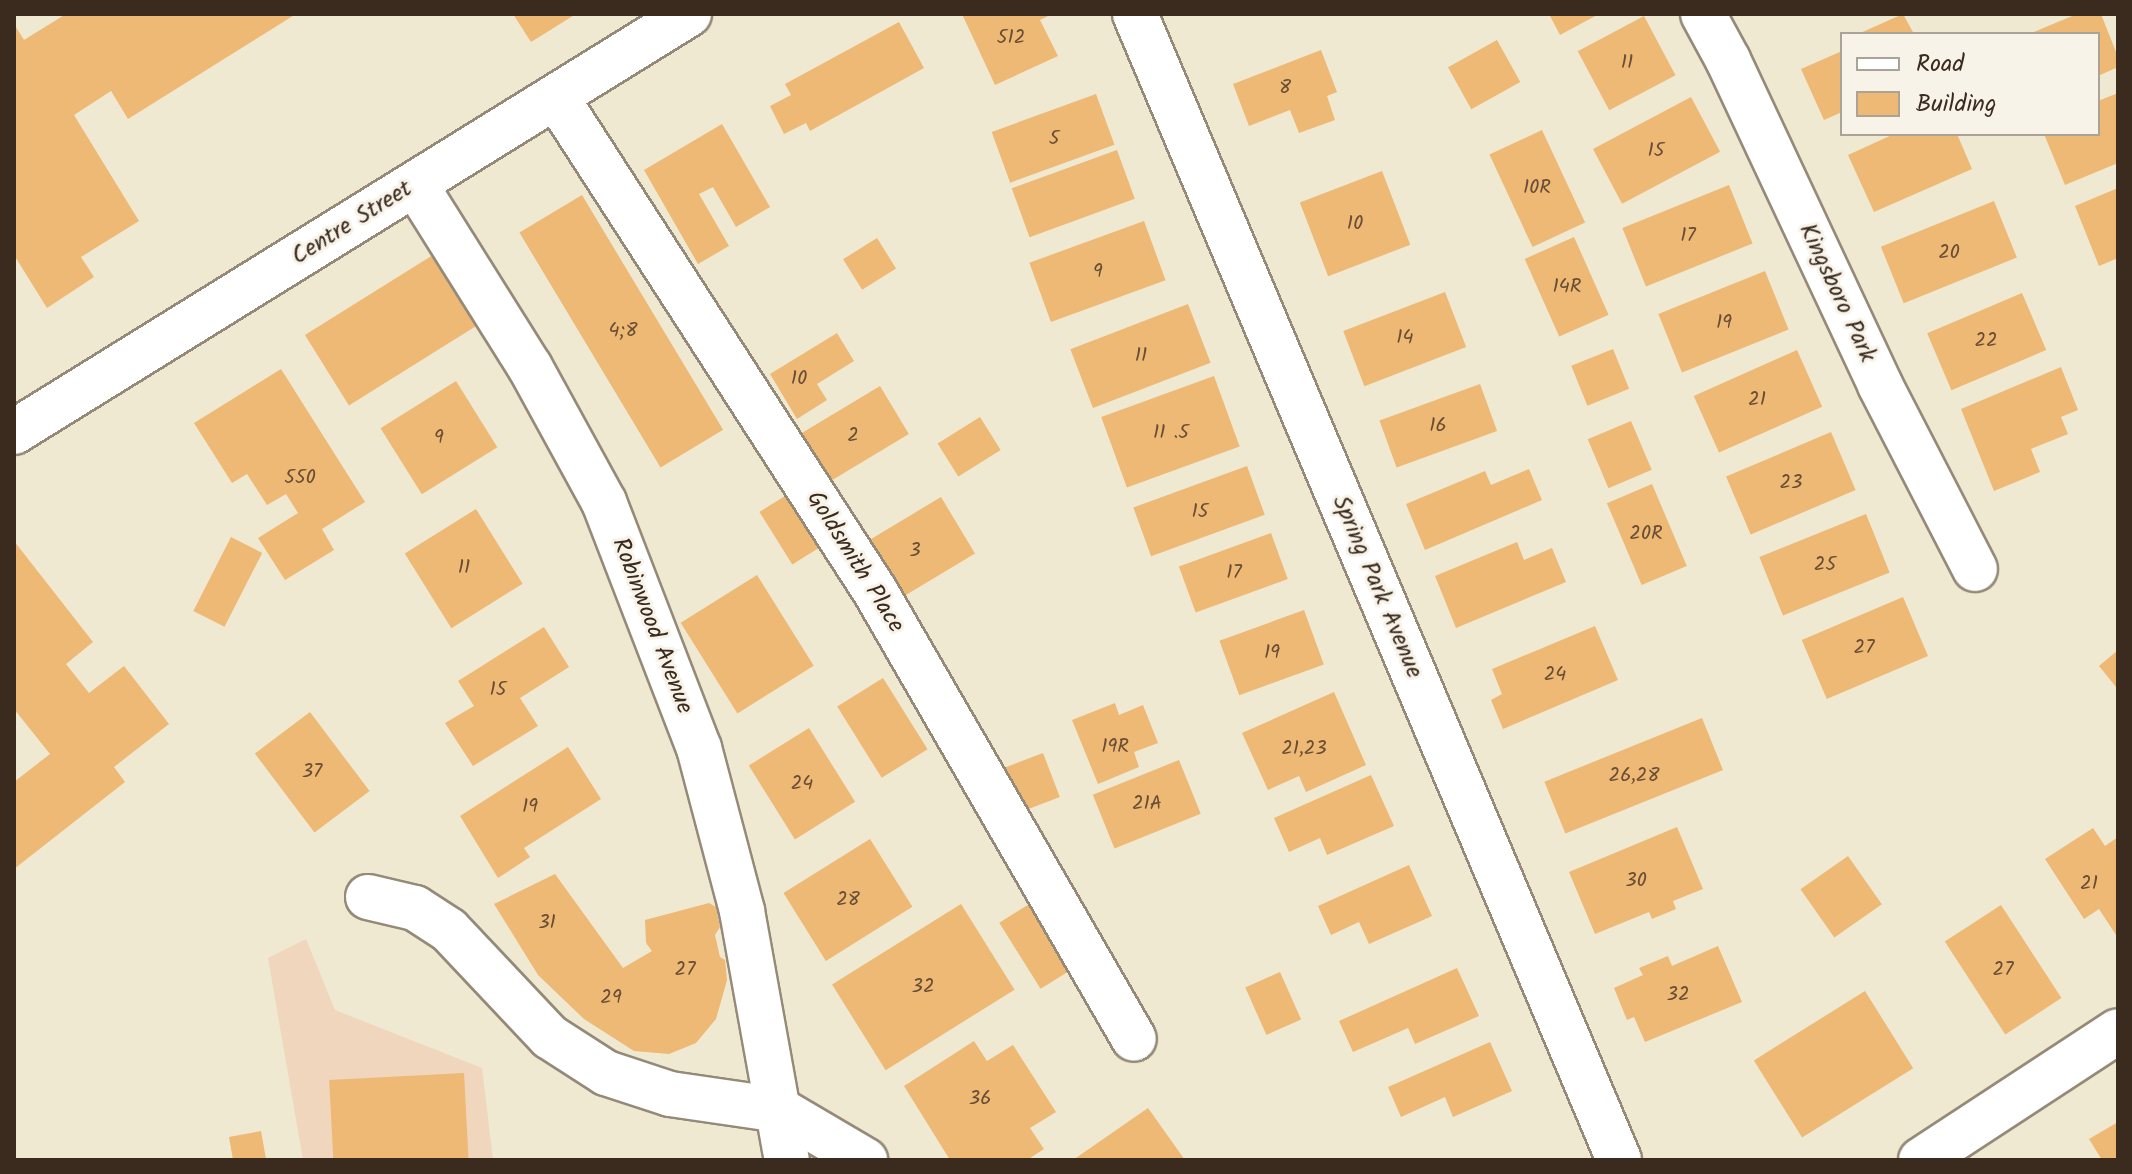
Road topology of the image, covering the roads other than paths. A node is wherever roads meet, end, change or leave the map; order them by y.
1 (689, 14) edge
2 (1135, 14) edge
3 (1703, 14) edge
4 (556, 97) junction
5 (415, 184) junction
6 (14, 432) edge
7 (1975, 569) dead end
8 (368, 897) dead end
9 (2118, 1031) edge
10 (1134, 1039) dead end
11 (780, 1110) junction
12 (787, 1160) edge
13 (865, 1160) edge
14 (1619, 1160) edge
15 (1921, 1160) edge

1 - 4 street, Centre Street
2 - 14 street, Spring Park Avenue
3 - 7 street, Kingsboro Park
4 - 5 street, Centre Street
4 - 10 street, Goldsmith Place
5 - 6 street, Centre Street
5 - 11 street, Robinwood Avenue
8 - 11 street
9 - 15 street
11 - 12 street, Robinwood Avenue
11 - 13 street

